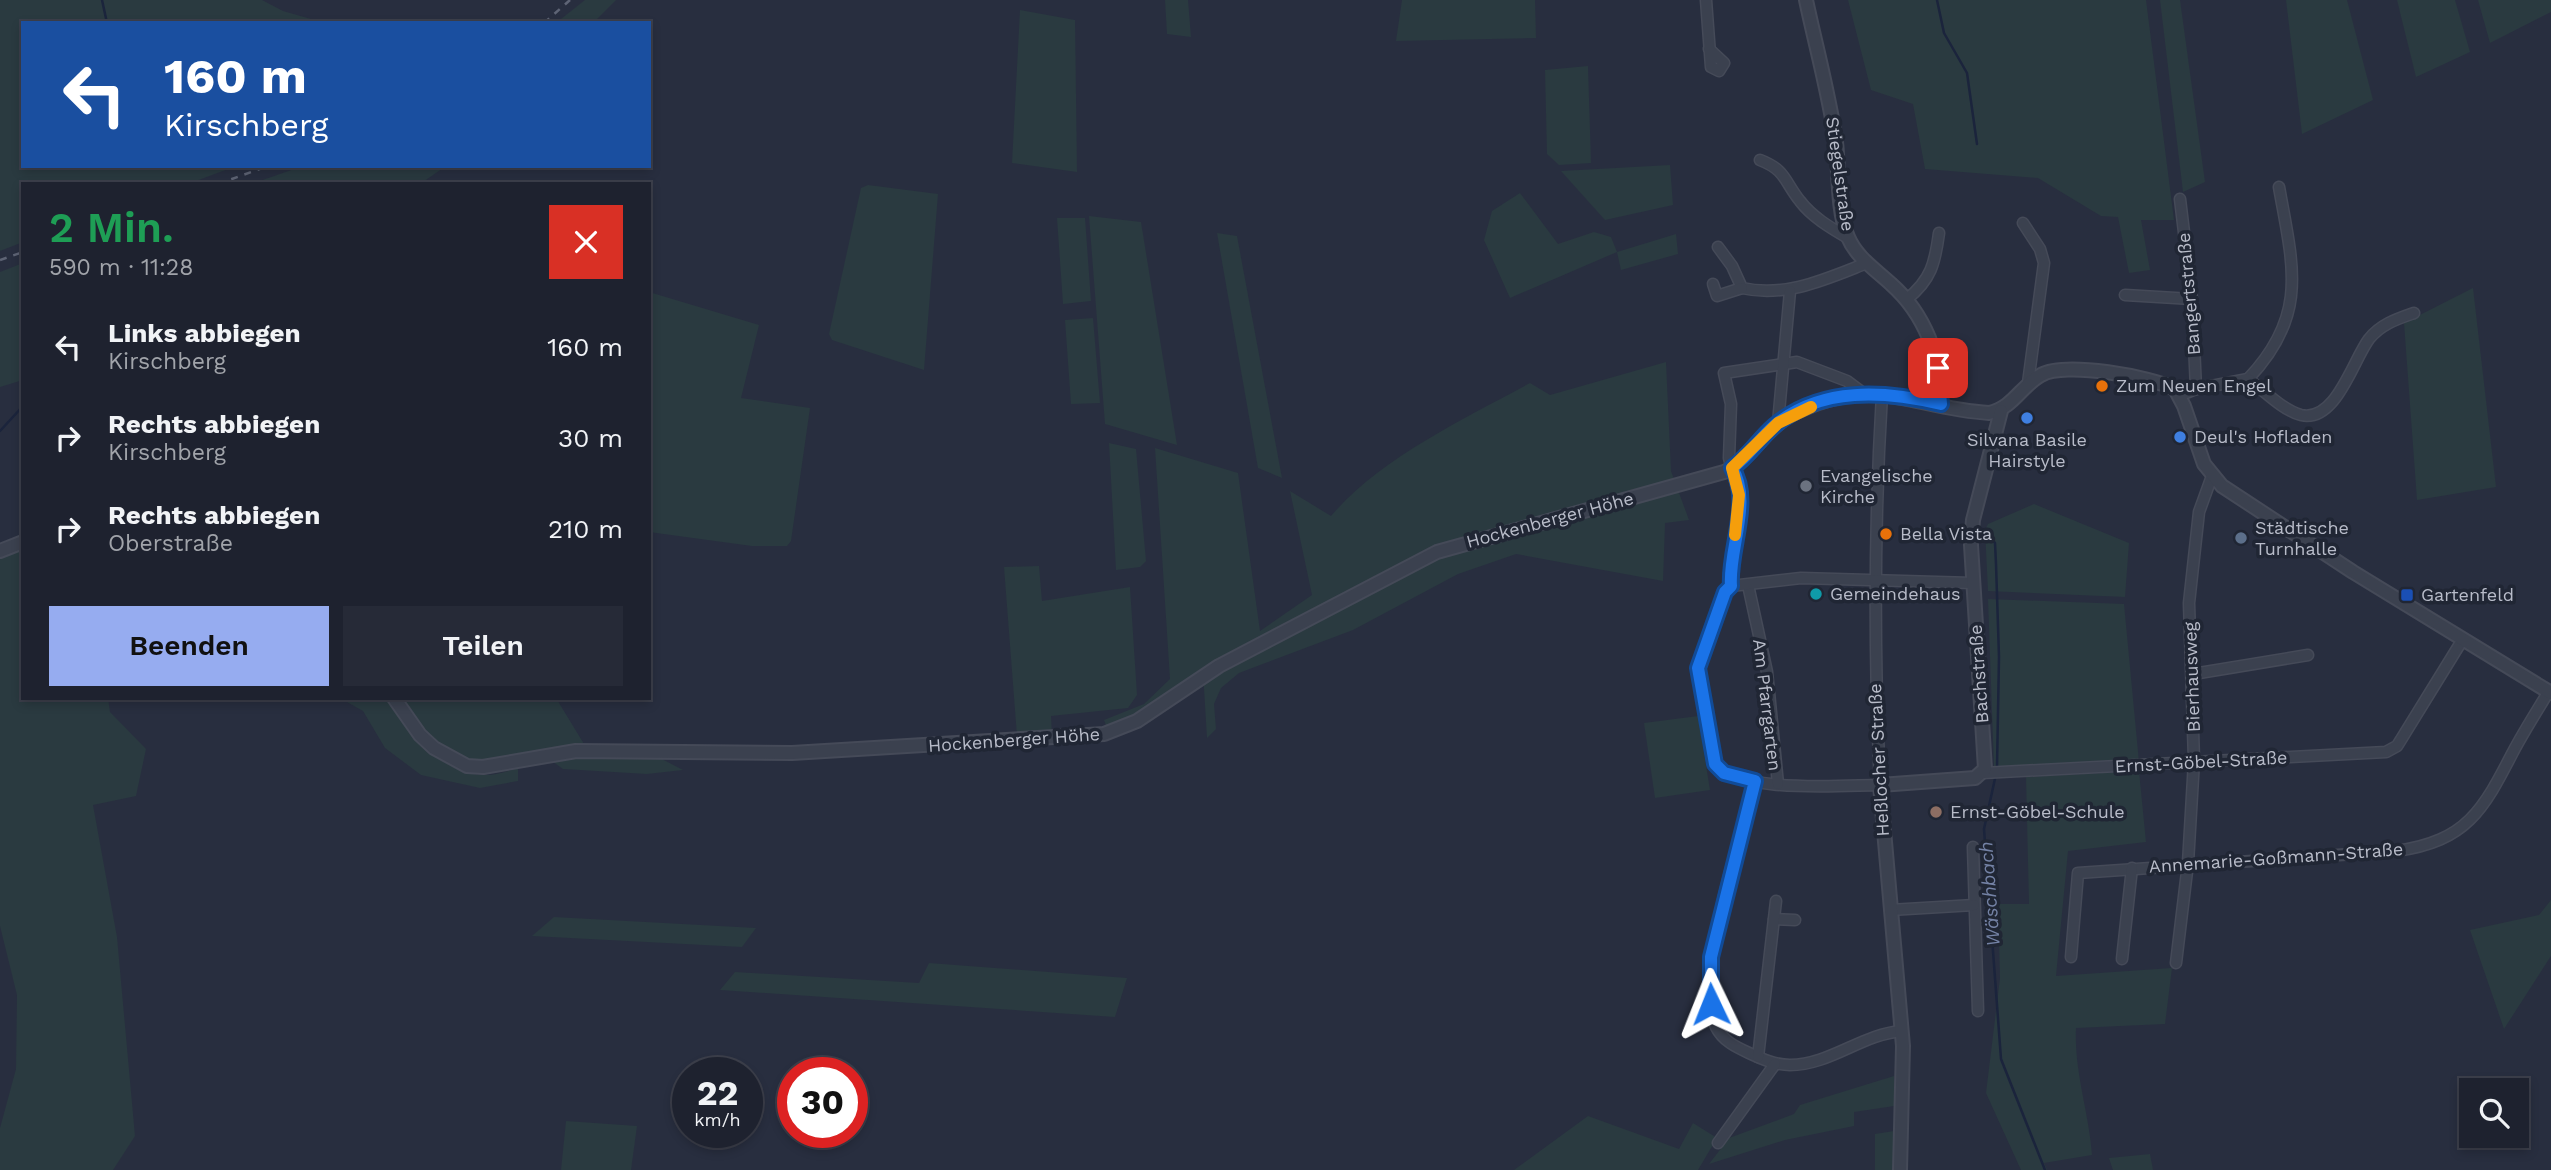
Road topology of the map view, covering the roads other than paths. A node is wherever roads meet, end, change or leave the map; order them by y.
1 (1706, 0) edge
2 (1806, 0) edge
3 (1709, 49) dead end
4 (1760, 160) dead end
5 (2279, 187) dead end
6 (2180, 198) dead end
7 (2023, 223) dead end
8 (1939, 233) dead end
9 (1848, 238) junction
10 (1718, 247) dead end
11 (1867, 263) junction
12 (1713, 284) dead end
13 (1742, 288) junction
14 (1790, 291) junction
15 (2125, 295) dead end
16 (1907, 299) junction
17 (2192, 299) junction
18 (2414, 313) dead end
19 (1784, 362) junction
20 (2248, 379) junction
21 (2028, 383) junction
22 (2196, 389) junction
23 (1863, 393) junction
24 (1882, 394) junction
25 (2179, 396) junction
26 (1941, 404) junction
27 (2001, 411) junction
28 (1778, 423) junction
29 (1732, 468) junction
30 (2212, 477) junction
31 (21, 543) edge
32 (0, 551) edge
33 (1874, 580) junction
34 (1972, 583) junction
35 (1748, 585) junction
36 (1731, 586) junction
37 (2463, 639) junction
38 (2308, 655) dead end
39 (2193, 674) junction
40 (2550, 692) edge
41 (395, 700) edge
42 (2194, 761) junction
43 (1985, 773) junction
44 (1755, 781) junction
45 (1777, 784) junction
46 (1880, 785) junction
47 (1973, 847) dead end
48 (2188, 863) junction
49 (2132, 868) junction
50 (1776, 901) dead end
51 (1974, 905) junction
52 (1890, 910) junction
53 (1774, 919) junction
54 (1795, 920) dead end
55 (2071, 957) dead end
56 (2122, 959) dead end
57 (2176, 963) dead end
58 (1978, 1011) dead end
59 (1902, 1031) junction
60 (1758, 1057) junction
61 (1775, 1064) junction
62 (1718, 1143) dead end
63 (1900, 1170) edge

1 - 3 street
2 - 9 street, Stiegelstraße
4 - 9 street
5 - 20 street
6 - 17 street, Bangertstraße
7 - 21 street
8 - 16 street
9 - 11 street, Stiegelstraße
10 - 13 street
11 - 14 street
11 - 16 street, Stiegelstraße
12 - 13 street
13 - 14 street
14 - 19 street
15 - 17 street
16 - 26 street, Stiegelstraße
17 - 22 street, Bangertstraße
18 - 20 street
19 - 23 street
19 - 28 street
19 - 29 street
20 - 22 street
21 - 25 street
21 - 27 street
22 - 25 street
23 - 24 street
23 - 28 street
24 - 26 street
24 - 33 street, Heßlocher Straße
25 - 30 street
26 - 27 street
27 - 34 street, Bachstraße
28 - 29 street
29 - 36 street
29 - 41 street, Hockenberger Höhe
30 - 37 street
30 - 39 street, Bierhausweg
31 - 32 street
33 - 34 street
33 - 35 street
33 - 46 street, Heßlocher Straße
34 - 43 street, Bachstraße
35 - 36 street
35 - 45 street, Am Pfarrgarten
36 - 44 street
37 - 40 street
37 - 42 street, Ernst-Göbel-Straße
38 - 39 street
39 - 42 street, Bierhausweg
40 - 48 street, Annemarie-Goßmann-Straße
42 - 43 street, Ernst-Göbel-Straße
42 - 48 street, Bierhausweg
43 - 46 street, Ernst-Göbel-Straße
44 - 45 street
44 - 60 street
45 - 46 street
46 - 52 street, Heßlocher Straße
47 - 51 street
48 - 49 street, Annemarie-Goßmann-Straße
48 - 57 street, Bierhausweg
49 - 55 street, Annemarie-Goßmann-Straße
49 - 56 street, Annemarie-Goßmann-Straße
50 - 53 street
51 - 52 street
51 - 58 street
52 - 59 street, Heßlocher Straße
53 - 54 street
53 - 60 street
59 - 61 street
59 - 63 street, Heßlocher Straße
60 - 61 street
61 - 62 street

